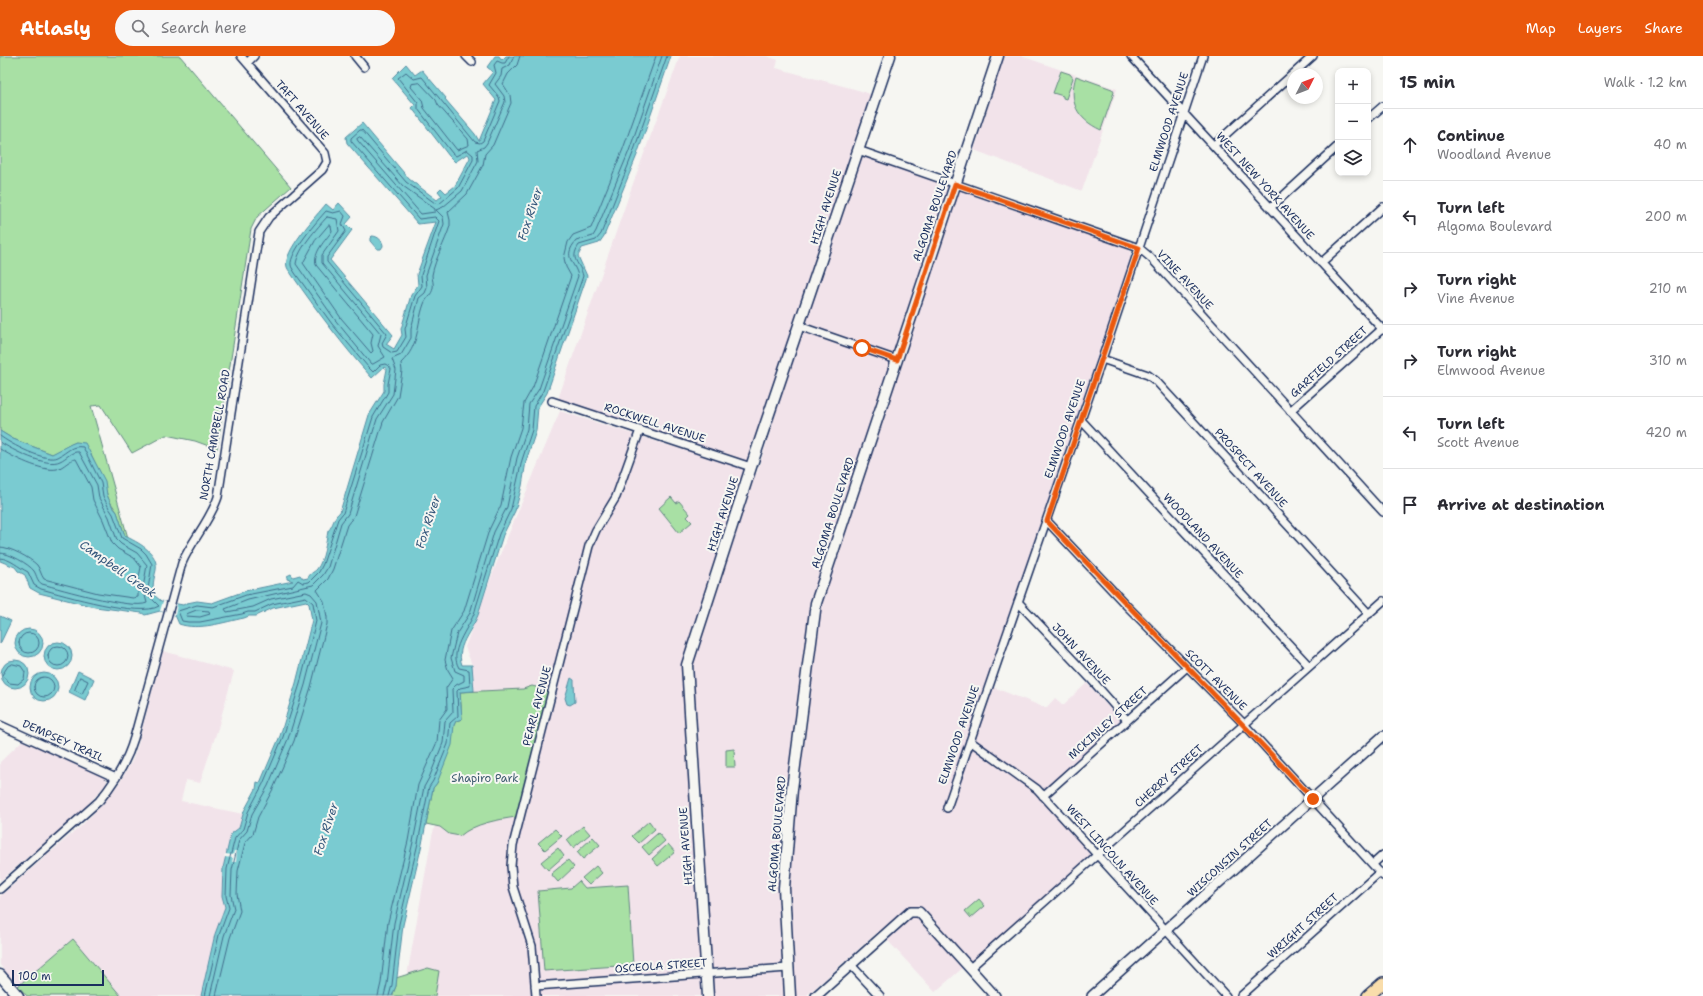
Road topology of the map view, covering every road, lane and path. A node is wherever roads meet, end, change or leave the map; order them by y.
1 (241, 56) edge
2 (254, 56) edge
3 (355, 56) edge
4 (466, 56) edge
5 (890, 56) edge
6 (998, 56) edge
7 (1131, 56) edge
8 (1203, 56) edge
9 (1313, 56) edge
10 (472, 62) dead end
11 (247, 63) junction
12 (364, 66) dead end
13 (1300, 68) edge
14 (1287, 79) edge
15 (1383, 106) edge
16 (1184, 114) junction
17 (1371, 116) edge
18 (1214, 146) junction
19 (1335, 149) edge
20 (858, 150) junction
21 (327, 162) joint
22 (955, 184) junction
23 (1383, 207) edge
24 (1270, 208) junction
25 (1139, 248) junction
26 (1321, 263) junction
27 (799, 326) junction
28 (1382, 330) edge
29 (1102, 358) junction
30 (897, 360) junction
31 (552, 401) dead end
32 (1290, 411) junction
33 (1081, 420) junction
34 (640, 430) junction
35 (751, 467) junction
36 (1383, 512) edge
37 (1047, 521) junction
38 (1018, 602) junction
39 (1382, 603) edge
40 (1369, 614) junction
41 (1309, 666) junction
42 (1187, 667) junction
43 (1127, 720) junction
44 (1244, 724) junction
45 (0, 725) edge
46 (1383, 736) edge
47 (970, 741) junction
48 (116, 778) junction
49 (1043, 796) junction
50 (1313, 799) junction
51 (947, 808) dead end
52 (1097, 855) junction
53 (1383, 855) edge
54 (1373, 864) junction
55 (1381, 874) edge
56 (0, 889) edge
57 (1166, 930) junction
58 (850, 964) junction
59 (788, 968) junction
60 (970, 968) junction
61 (706, 974) junction
62 (0, 975) edge
63 (1383, 983) edge
64 (535, 986) junction
65 (18, 996) edge
66 (536, 996) edge
67 (708, 996) edge
68 (790, 996) edge
69 (816, 996) edge
70 (880, 996) edge
71 (995, 996) edge
72 (1092, 996) edge
73 (1226, 996) edge
74 (1241, 996) edge
75 (1368, 996) edge

1 - 11 street, TAFT AVENUE
2 - 11 street
3 - 12 street
4 - 10 street
5 - 20 main road, HIGH AVENUE
6 - 22 main road, ALGOMA BOULEVARD
7 - 16 street, WEST NEW YORK AVENUE
8 - 16 street, ELMWOOD AVENUE
9 - 13 street
11 - 21 street, TAFT AVENUE
14 - 18 street
15 - 17 street
16 - 18 street, WEST NEW YORK AVENUE
16 - 25 street, ELMWOOD AVENUE
18 - 24 street, WEST NEW YORK AVENUE
19 - 24 street
20 - 22 street, VINE AVENUE
20 - 27 main road, HIGH AVENUE
21 - 48 street, NORTH CAMPBELL ROAD
22 - 25 street, VINE AVENUE
22 - 30 main road, ALGOMA BOULEVARD
23 - 26 street
24 - 26 street, WEST NEW YORK AVENUE
25 - 29 street, ELMWOOD AVENUE
25 - 32 street, VINE AVENUE
26 - 28 street, WEST NEW YORK AVENUE
27 - 30 street
27 - 35 main road, HIGH AVENUE
28 - 32 street, GARFIELD STREET
29 - 33 street, ELMWOOD AVENUE
29 - 40 street, PROSPECT AVENUE
30 - 59 main road, ALGOMA BOULEVARD
31 - 34 street, ROCKWELL AVENUE
32 - 36 street, VINE AVENUE
33 - 37 street, ELMWOOD AVENUE
33 - 41 street, WOODLAND AVENUE
34 - 35 street, ROCKWELL AVENUE
34 - 64 street, PEARL AVENUE
35 - 61 main road, HIGH AVENUE
37 - 38 street, ELMWOOD AVENUE
37 - 42 street, SCOTT AVENUE
38 - 43 street, JOHN AVENUE
38 - 47 street, ELMWOOD AVENUE
39 - 40 street, CHERRY STREET
40 - 41 street, CHERRY STREET
41 - 44 street, CHERRY STREET
42 - 43 street, MCKINLEY STREET
42 - 44 street, SCOTT AVENUE
43 - 49 street, MCKINLEY STREET
44 - 50 street, SCOTT AVENUE
44 - 52 street, CHERRY STREET
45 - 48 street, DEMPSEY TRAIL
46 - 50 street, WISCONSIN STREET
47 - 49 street, WEST LINCOLN AVENUE
47 - 51 street, ELMWOOD AVENUE
48 - 56 street, NORTH CAMPBELL ROAD
49 - 52 street, WEST LINCOLN AVENUE
50 - 54 street, SCOTT AVENUE
50 - 57 street, WISCONSIN STREET
52 - 57 street, WEST LINCOLN AVENUE
52 - 60 street, CHERRY STREET
53 - 54 street
54 - 55 street, SCOTT AVENUE
55 - 74 street, WRIGHT STREET
57 - 72 street, WISCONSIN STREET
57 - 73 street, WEST LINCOLN AVENUE
58 - 60 street
58 - 69 street
58 - 70 street
59 - 61 street, OSCEOLA STREET
59 - 68 main road, ALGOMA BOULEVARD
60 - 71 street
61 - 64 street, OSCEOLA STREET
61 - 67 main road, HIGH AVENUE
62 - 65 main road
63 - 75 main road
64 - 66 street, PEARL AVENUE

